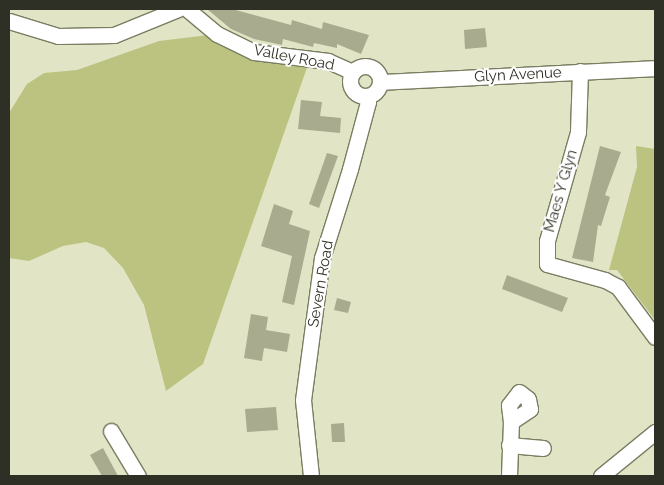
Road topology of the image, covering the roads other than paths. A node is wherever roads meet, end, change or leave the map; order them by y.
1 (178, 9) edge
2 (187, 9) edge
3 (9, 20) edge
4 (655, 68) edge
5 (580, 71) junction
6 (353, 72) junction
7 (380, 82) junction
8 (366, 96) junction
9 (655, 337) edge
10 (510, 422) dead end
11 (111, 431) dead end
12 (655, 432) edge
13 (509, 446) junction
14 (543, 448) dead end
15 (138, 476) edge
16 (311, 476) edge
17 (509, 476) edge
18 (601, 476) edge

1 - 3 street
2 - 6 street, Valley Road
4 - 5 street, Glyn Avenue
5 - 7 street, Glyn Avenue
5 - 9 street, Maes Y Glyn
6 - 7 street
6 - 8 street
7 - 8 street
8 - 16 street, Severn Road
10 - 13 street
11 - 15 street
12 - 18 street
13 - 14 street
13 - 17 street

